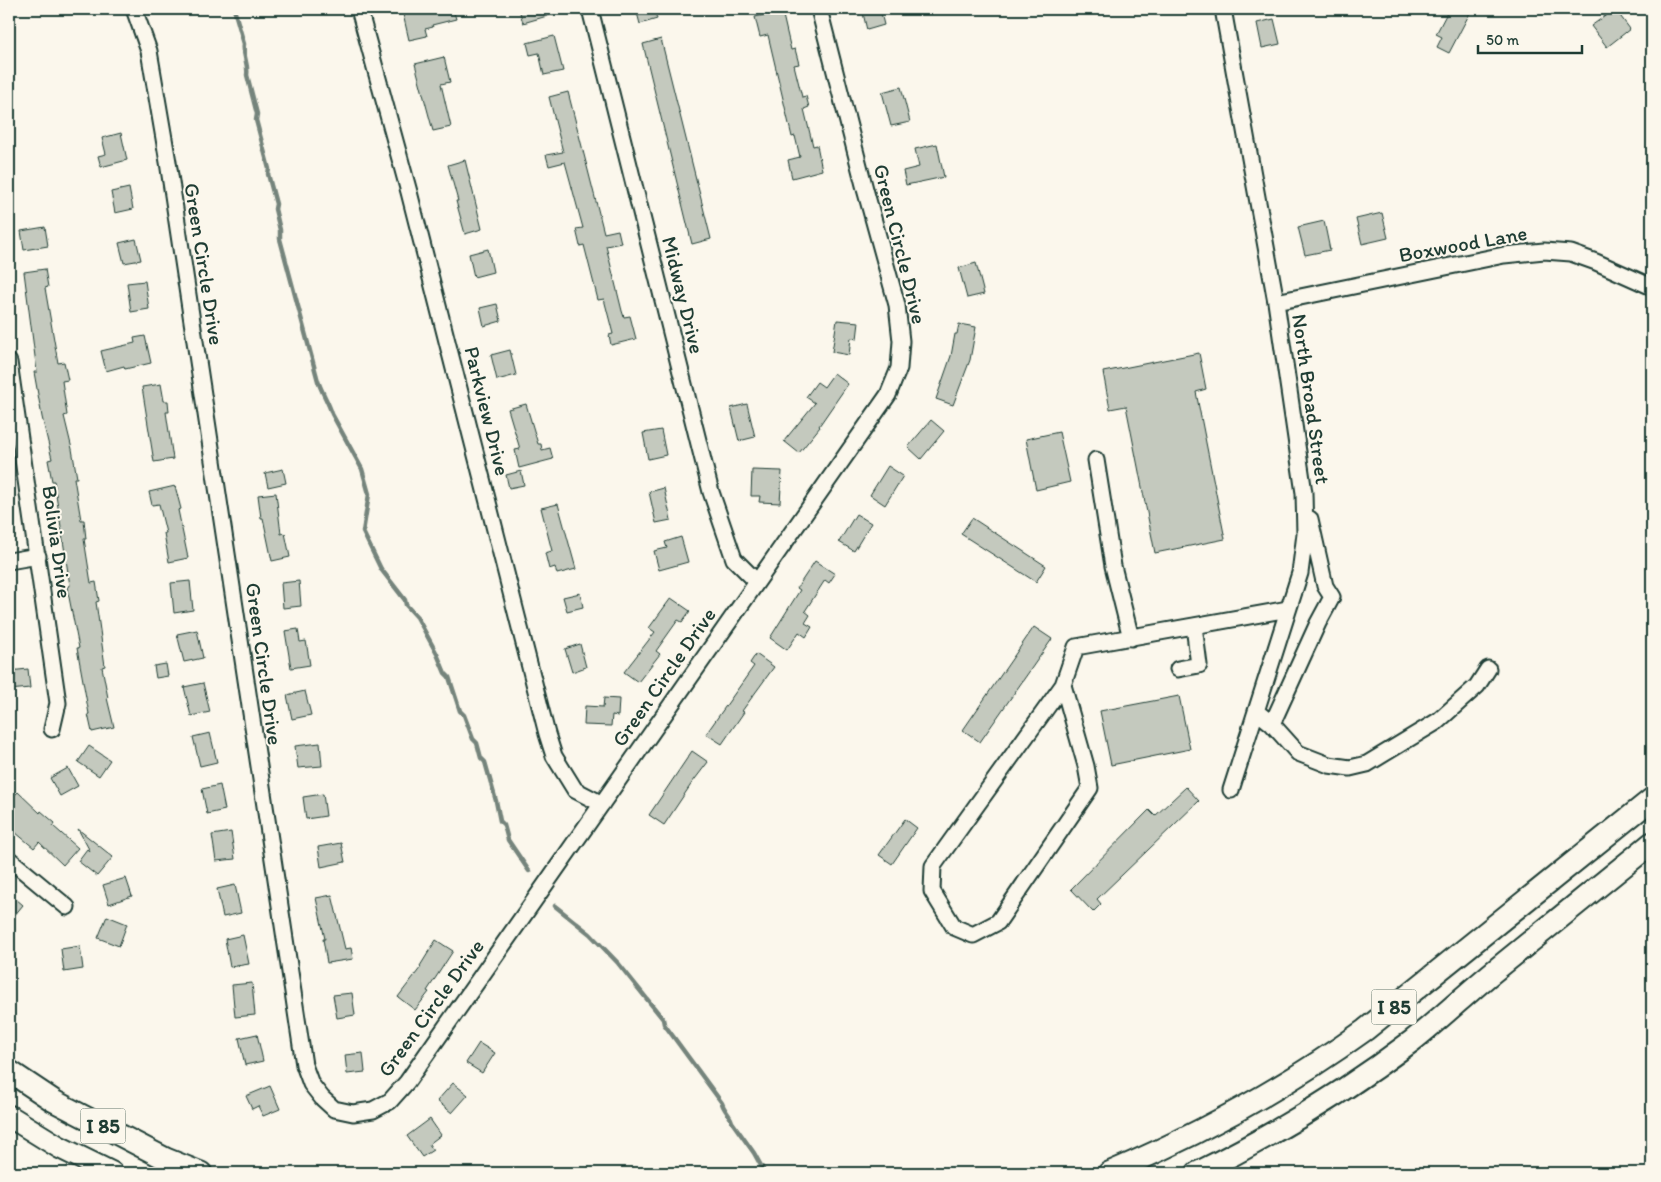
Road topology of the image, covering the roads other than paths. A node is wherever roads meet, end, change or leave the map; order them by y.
1 (134, 9) edge
2 (360, 9) edge
3 (590, 9) edge
4 (819, 9) edge
5 (1223, 9) edge
6 (1652, 287) edge
7 (1276, 302) junction
8 (9, 362) edge
9 (1096, 460) dead end
10 (1304, 493) junction
11 (38, 556) junction
12 (9, 561) edge
13 (757, 582) junction
14 (1288, 609) junction
15 (1194, 626) junction
16 (1130, 638) junction
17 (1178, 669) dead end
18 (1488, 669) dead end
19 (1062, 686) junction
20 (1256, 711) junction
21 (1272, 724) junction
22 (52, 729) dead end
23 (1231, 790) dead end
24 (1652, 799) edge
25 (602, 804) junction
26 (1652, 843) edge
27 (9, 859) edge
28 (67, 907) dead end
29 (9, 1071) edge
30 (9, 1116) edge
31 (112, 1173) edge
32 (201, 1173) edge
33 (1110, 1173) edge
34 (1196, 1173) edge

1 - 25 street, Green Circle Drive
2 - 25 street, Parkview Drive
3 - 13 street, Midway Drive
4 - 13 street, Green Circle Drive
5 - 7 street, North Broad Street
6 - 7 street, Boxwood Lane
7 - 10 street, North Broad Street
8 - 11 street, Bolivia Drive
9 - 16 street
10 - 14 street, North Broad Street
10 - 21 street
11 - 12 street
11 - 22 street, Bolivia Drive
13 - 25 street, Green Circle Drive
14 - 15 street
14 - 20 street, North Broad Street
15 - 16 street
15 - 17 street
16 - 19 street
18 - 21 street
19 - 19 street
20 - 21 street
20 - 23 street, North Broad Street
24 - 33 highway, I 85
26 - 34 highway, I 85
27 - 28 street
29 - 32 highway, I 85
30 - 31 highway, I 85

